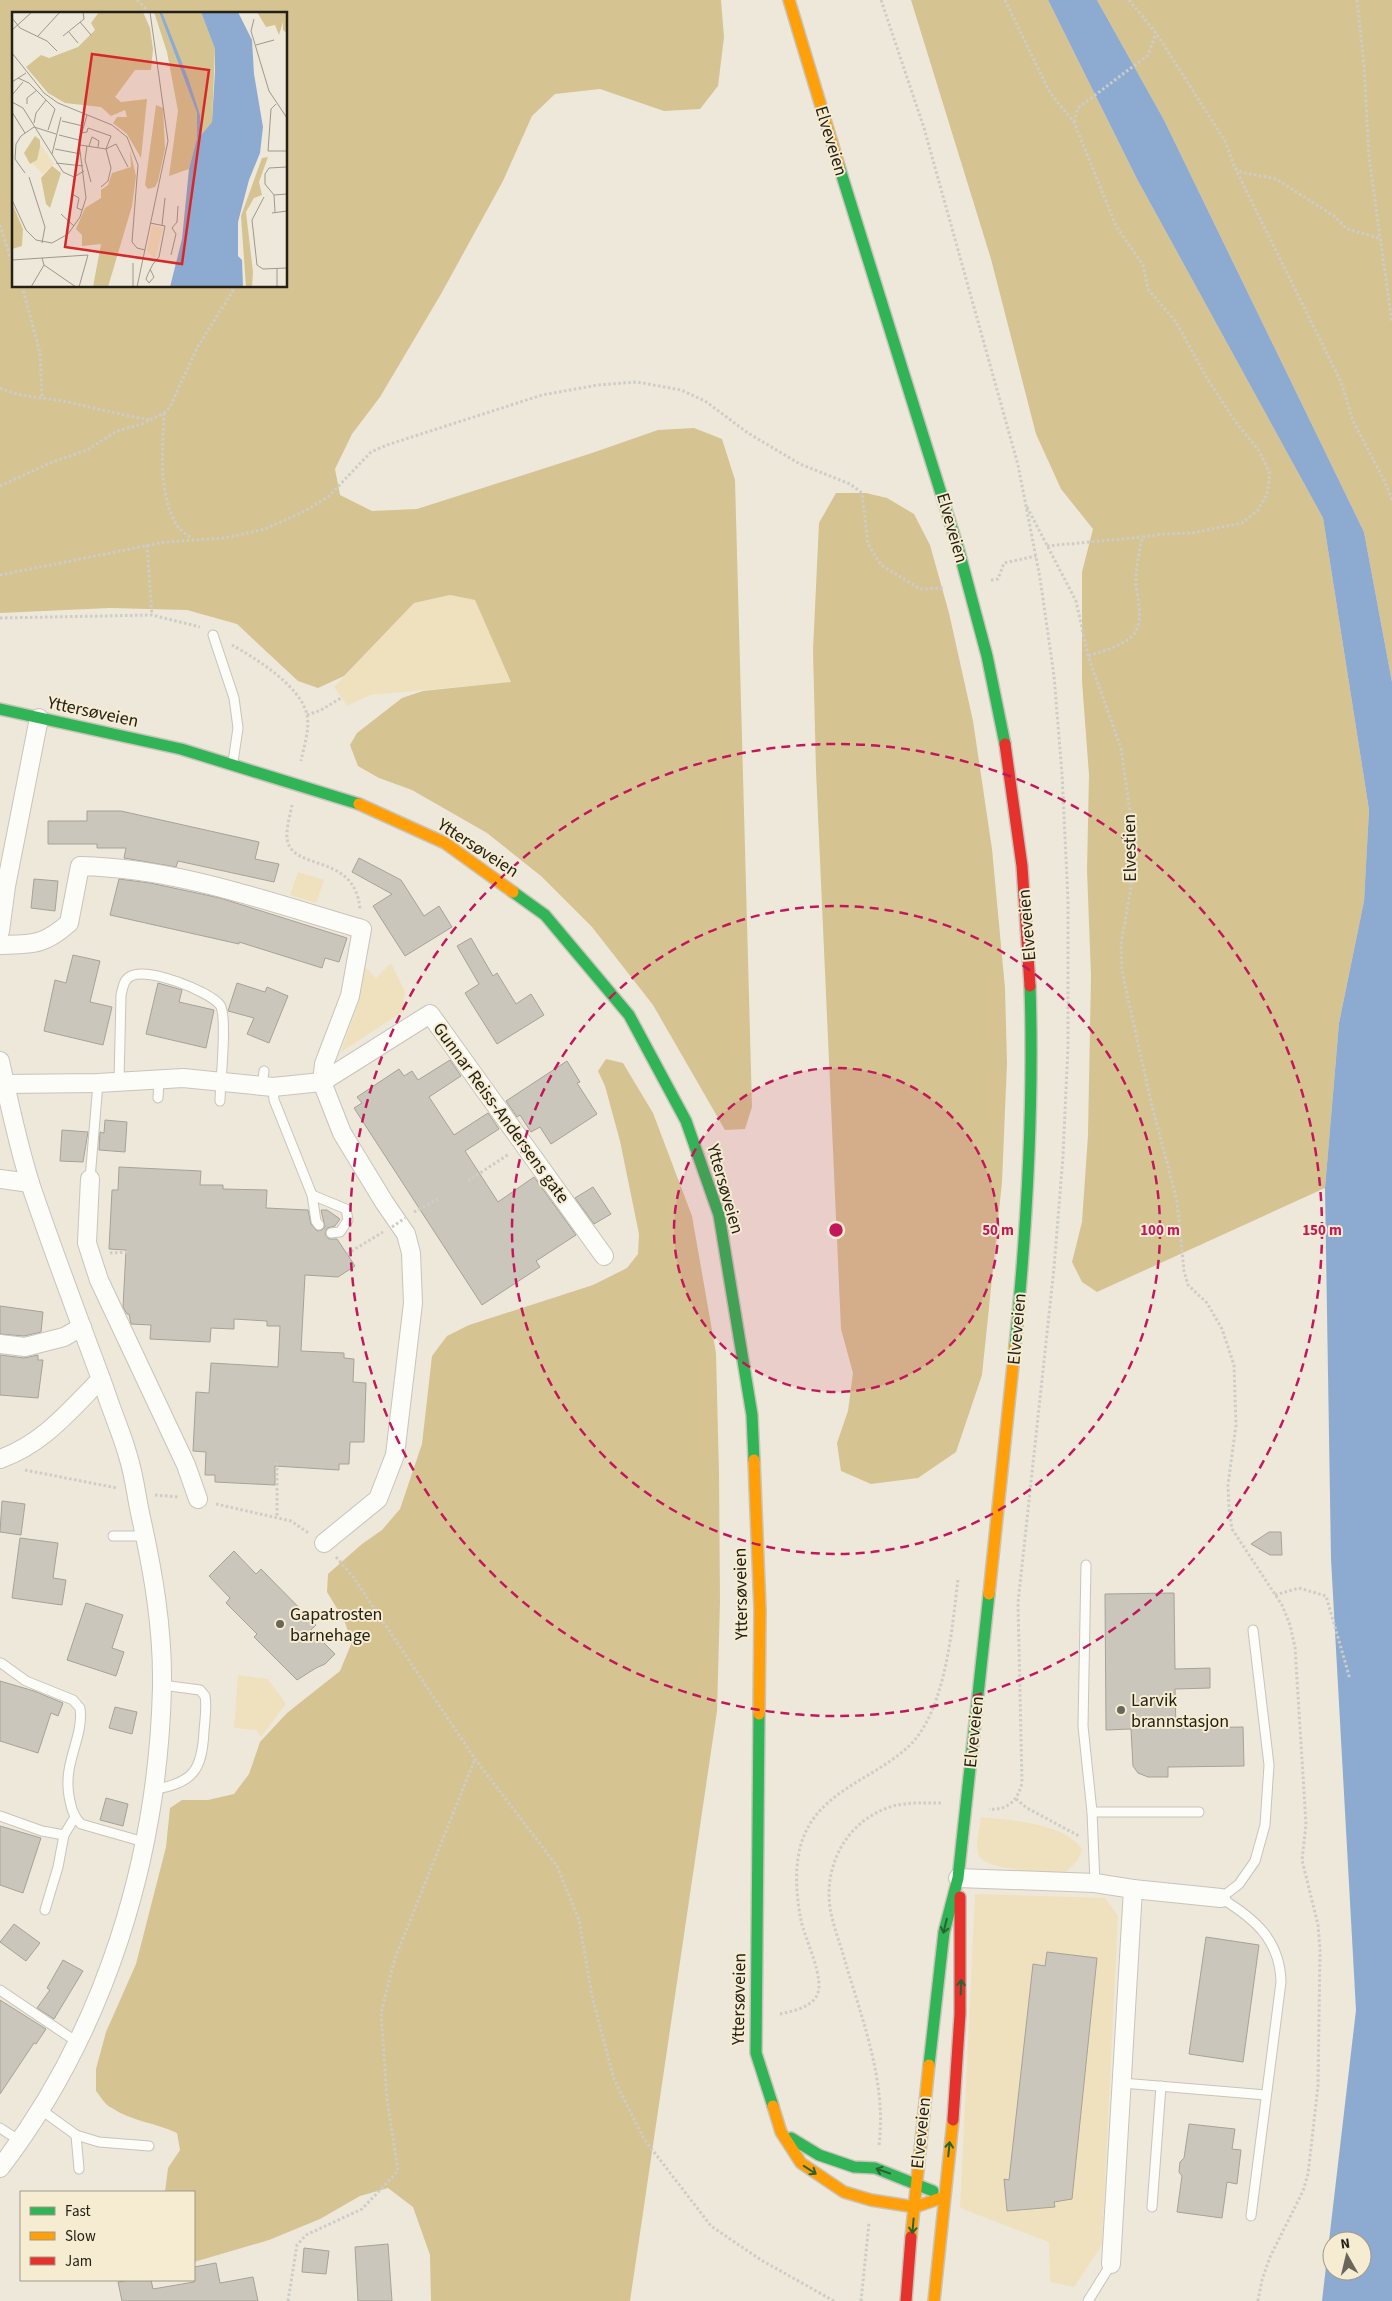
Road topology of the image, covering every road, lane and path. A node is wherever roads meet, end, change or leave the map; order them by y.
1 (137, 0) edge
2 (789, 0) edge
3 (1005, 0) edge
4 (1129, 0) edge
5 (1357, 0) edge
6 (149, 12) edge
7 (1156, 33) junction
8 (1074, 122) junction
9 (1235, 168) junction
10 (0, 225) edge
11 (1379, 238) junction
12 (12, 263) edge
13 (23, 288) edge
14 (235, 288) edge
15 (1392, 322) edge
16 (0, 388) edge
17 (42, 399) junction
18 (164, 413) junction
19 (151, 420) junction
20 (0, 486) edge
21 (1392, 500) edge
22 (1027, 507) dead end
23 (1142, 537) junction
24 (193, 539) junction
25 (147, 545) junction
26 (1047, 546) junction
27 (1036, 556) dead end
28 (0, 575) edge
29 (988, 581) dead end
30 (949, 587) dead end
31 (152, 615) junction
32 (0, 618) edge
33 (213, 635) junction
34 (1088, 656) junction
35 (341, 698) dead end
36 (0, 709) edge
37 (307, 715) junction
38 (39, 718) junction
39 (301, 763) dead end
40 (233, 764) junction
41 (292, 802) dead end
42 (6, 855) edge
43 (362, 929) junction
44 (0, 931) edge
45 (0, 945) edge
46 (0, 1061) edge
47 (159, 1080) junction
48 (220, 1081) junction
49 (266, 1081) junction
50 (119, 1082) junction
51 (322, 1082) junction
52 (98, 1083) junction
53 (5, 1084) junction
54 (158, 1098) dead end
55 (220, 1101) dead end
56 (524, 1144) junction
57 (90, 1178) joint
58 (0, 1179) edge
59 (468, 1181) dead end
60 (30, 1183) junction
61 (312, 1195) junction
62 (438, 1198) dead end
63 (1177, 1201) dead end
64 (319, 1225) dead end
65 (331, 1232) dead end
66 (347, 1254) dead end
67 (604, 1256) dead end
68 (82, 1327) junction
69 (0, 1344) edge
70 (101, 1379) junction
71 (0, 1459) edge
72 (277, 1463) dead end
73 (18, 1469) dead end
74 (119, 1488) dead end
75 (152, 1495) dead end
76 (198, 1499) junction
77 (277, 1518) junction
78 (113, 1536) dead end
79 (145, 1536) junction
80 (324, 1543) junction
81 (1086, 1565) dead end
82 (958, 1579) dead end
83 (1275, 1595) dead end
84 (1253, 1630) dead end
85 (1, 1663) edge
86 (1350, 1678) dead end
87 (162, 1685) junction
88 (475, 1759) junction
89 (152, 1790) junction
90 (1016, 1799) dead end
91 (945, 1804) dead end
92 (1092, 1812) junction
93 (1199, 1812) dead end
94 (0, 1816) edge
95 (75, 1817) junction
96 (64, 1835) junction
97 (144, 1842) junction
98 (1094, 1845) junction
99 (958, 1878) junction
100 (1095, 1883) junction
101 (1132, 1889) junction
102 (1221, 1898) junction
103 (45, 1910) dead end
104 (0, 1990) edge
105 (756, 2018) junction
106 (78, 2042) junction
107 (1122, 2083) junction
108 (1161, 2086) junction
109 (1266, 2095) junction
110 (40, 2109) junction
111 (0, 2128) edge
112 (780, 2132) junction
113 (76, 2135) junction
114 (20, 2141) junction
115 (149, 2146) dead end
116 (879, 2146) dead end
117 (0, 2168) edge
118 (79, 2169) dead end
119 (916, 2183) junction
120 (944, 2197) junction
121 (915, 2207) junction
122 (1152, 2207) dead end
123 (870, 2215) dead end
124 (1251, 2216) dead end
125 (1111, 2264) joint
126 (288, 2301) edge
127 (834, 2301) edge
128 (860, 2301) edge
129 (906, 2301) edge
130 (934, 2301) edge
131 (1088, 2301) edge

1 - 6 path
2 - 99 main road, Elveveien
3 - 8 path
4 - 7 path
5 - 11 path
7 - 8 path
7 - 9 path
8 - 23 path
9 - 11 path
9 - 21 path
10 - 12 path
11 - 15 path
13 - 17 path
14 - 18 path
16 - 17 path
17 - 19 path
18 - 19 path
18 - 24 path
19 - 20 path
22 - 26 path, Elvestien
23 - 26 path
23 - 34 path
24 - 25 path
24 - 30 path
25 - 28 path
25 - 31 path
26 - 34 path, Elvestien
27 - 29 path
31 - 32 path
31 - 33 path
33 - 37 path
33 - 40 lane
34 - 63 path, Elvestien
35 - 37 path
36 - 38 main road, Yttersøveien
37 - 39 path
38 - 40 main road, Yttersøveien
38 - 42 street
40 - 105 main road, Yttersøveien
41 - 43 path
42 - 44 street
43 - 45 street
43 - 51 street
46 - 53 street
47 - 48 street, Gunnar Reiss-Andersens gate
47 - 50 street, Gunnar Reiss-Andersens gate
47 - 54 lane
48 - 49 street, Gunnar Reiss-Andersens gate
48 - 50 lane
48 - 55 lane
49 - 51 street, Gunnar Reiss-Andersens gate
49 - 61 lane
50 - 52 street, Gunnar Reiss-Andersens gate
51 - 56 street, Gunnar Reiss-Andersens gate
51 - 80 street
52 - 53 street, Gunnar Reiss-Andersens gate
52 - 57 lane
53 - 60 street
56 - 59 path
56 - 67 street, Gunnar Reiss-Andersens gate
57 - 76 street
58 - 60 street
60 - 68 street
61 - 64 lane
61 - 65 lane
62 - 66 path, bridge
68 - 69 street
68 - 70 street
70 - 71 street
70 - 79 street
72 - 77 path
73 - 74 path
75 - 76 path
76 - 77 path
77 - 80 path
78 - 79 lane
79 - 87 street
80 - 88 path
81 - 92 lane
82 - 105 path
83 - 86 path
84 - 102 lane
85 - 95 lane
87 - 89 street
87 - 89 lane
88 - 126 path
88 - 127 path
89 - 97 street
90 - 98 path
91 - 116 path
92 - 93 lane
92 - 98 lane
94 - 96 lane
95 - 96 lane
95 - 97 lane
96 - 103 lane
97 - 106 street
98 - 100 lane
99 - 100 street
99 -> 119 main road, Elveveien
120 -> 99 main road, Elveveien
100 - 101 street
101 - 102 street
101 - 107 street
102 - 109 lane
104 - 106 lane
105 - 112 main road, Yttersøveien
106 - 110 street
107 - 108 lane
107 - 125 street
108 - 109 lane
108 - 122 lane
109 - 124 lane
110 - 113 lane
110 - 114 street
111 - 114 lane
119 -> 112 main road
112 -> 121 main road, Yttersøveien
113 - 115 lane
113 - 118 lane
114 - 117 street
119 - 120 main road
119 - 121 main road, Elveveien
120 - 121 main road
120 - 130 main road, Elveveien
121 -> 129 main road, Elveveien
123 - 128 path
125 - 131 lane

